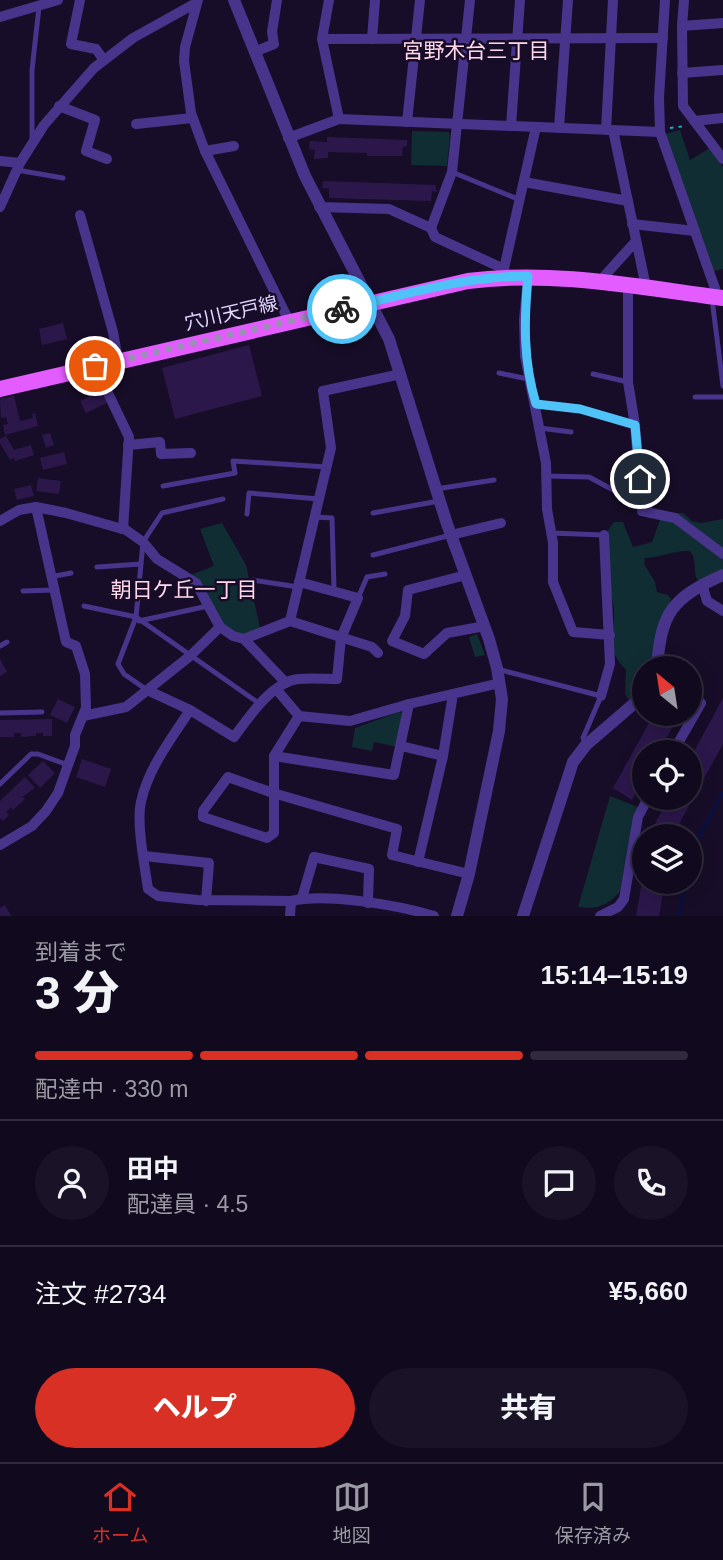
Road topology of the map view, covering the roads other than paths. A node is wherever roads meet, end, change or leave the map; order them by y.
1 (58, 0) edge
2 (80, 0) edge
3 (234, 0) edge
4 (277, 0) edge
5 (329, 0) edge
6 (375, 0) edge
7 (420, 0) edge
8 (470, 0) edge
9 (520, 0) edge
10 (568, 0) edge
11 (614, 0) edge
12 (666, 0) edge
13 (684, 0) edge
14 (197, 1) edge
15 (39, 7) junction
16 (0, 18) edge
17 (723, 23) edge
18 (682, 26) junction
19 (565, 38) junction
20 (663, 38) junction
21 (322, 39) junction
22 (372, 39) junction
23 (416, 39) junction
24 (466, 39) junction
25 (517, 39) junction
26 (611, 39) junction
27 (254, 52) junction
28 (103, 59) junction
29 (723, 70) edge
30 (682, 73) junction
31 (59, 106) junction
32 (192, 118) junction
33 (723, 118) edge
34 (339, 119) junction
35 (407, 122) junction
36 (695, 122) junction
37 (136, 124) dead end
38 (458, 124) junction
39 (511, 126) junction
40 (537, 127) junction
41 (559, 128) junction
42 (610, 130) junction
43 (665, 130) junction
44 (288, 138) junction
45 (32, 144) junction
46 (234, 146) dead end
47 (205, 151) junction
48 (107, 159) dead end
49 (723, 159) edge
50 (0, 161) edge
51 (18, 167) junction
52 (452, 172) junction
53 (63, 178) dead end
54 (524, 182) junction
55 (520, 200) junction
56 (628, 201) junction
57 (319, 206) junction
58 (0, 207) edge
59 (80, 215) dead end
60 (632, 224) junction
61 (431, 228) junction
62 (695, 231) junction
63 (636, 241) junction
64 (503, 273) junction
65 (528, 276) junction
66 (599, 282) junction
67 (628, 285) junction
68 (646, 287) junction
69 (718, 297) edge
70 (369, 303) junction
71 (289, 321) junction
72 (118, 360) junction
73 (95, 366) junction
74 (499, 373) dead end
75 (593, 373) dead end
76 (401, 374) junction
77 (528, 379) junction
78 (628, 382) junction
79 (723, 386) edge
80 (0, 388) edge
81 (695, 397) dead end
82 (723, 397) edge
83 (536, 404) junction
84 (635, 425) junction
85 (540, 428) junction
86 (571, 432) dead end
87 (128, 445) junction
88 (191, 453) dead end
89 (327, 467) junction
90 (546, 475) junction
91 (494, 480) dead end
92 (163, 486) dead end
93 (438, 495) junction
94 (223, 499) dead end
95 (319, 499) junction
96 (642, 506) junction
97 (36, 507) junction
98 (373, 513) dead end
99 (247, 514) dead end
100 (315, 517) junction
101 (0, 521) edge
102 (501, 523) dead end
103 (123, 529) junction
104 (551, 533) junction
105 (451, 535) junction
106 (604, 535) joint
107 (143, 542) junction
108 (723, 554) edge
109 (373, 555) dead end
110 (141, 564) junction
111 (97, 567) dead end
112 (71, 573) dead end
113 (385, 574) dead end
114 (466, 575) junction
115 (723, 575) edge
116 (50, 577) junction
117 (253, 580) dead end
118 (299, 584) junction
119 (702, 584) junction
120 (54, 590) junction
121 (334, 590) junction
122 (23, 591) dead end
123 (358, 598) junction
124 (84, 606) dead end
125 (209, 606) junction
126 (723, 611) edge
127 (138, 619) junction
128 (290, 621) junction
129 (485, 626) junction
130 (220, 627) junction
131 (610, 635) junction
132 (341, 638) junction
133 (244, 639) junction
134 (7, 642) dead end
135 (0, 646) edge
136 (378, 653) dead end
137 (190, 656) junction
138 (658, 656) edge
139 (497, 668) junction
140 (286, 683) junction
141 (500, 683) junction
142 (147, 690) junction
143 (277, 690) junction
144 (453, 694) junction
145 (601, 696) junction
146 (260, 704) junction
147 (408, 704) junction
148 (632, 705) edge
149 (190, 710) junction
150 (42, 712) dead end
151 (0, 713) edge
152 (83, 716) junction
153 (299, 716) junction
154 (586, 745) junction
155 (401, 746) junction
156 (274, 756) junction
157 (443, 756) junction
158 (68, 765) junction
159 (0, 784) edge
160 (273, 793) junction
161 (642, 810) edge
162 (0, 845) edge
163 (144, 856) junction
164 (418, 862) junction
165 (469, 874) junction
166 (302, 898) junction
167 (206, 901) junction
168 (291, 901) junction
169 (369, 902) junction
170 (290, 916) edge
171 (434, 916) edge
172 (457, 916) edge
173 (523, 916) edge
174 (600, 916) edge

1 - 15 street
2 - 28 street
3 - 27 street
4 - 27 street
5 - 21 street
6 - 22 street
7 - 23 street
8 - 24 street
9 - 25 street
10 - 19 street
11 - 26 street
12 - 20 street
13 - 18 street
14 - 28 street
14 - 32 street
15 - 16 street
15 - 45 lane
17 - 18 street
18 - 30 street
19 - 25 street
19 - 26 street
19 - 41 street
20 - 26 street
20 - 43 street
21 - 22 street
21 - 34 street
22 - 23 street
23 - 24 street
23 - 35 street
24 - 25 street
24 - 38 street
25 - 39 street
26 - 42 street
27 - 44 street
28 - 31 street
29 - 30 street
30 - 36 street
31 - 45 street
31 - 48 street
32 - 37 street
32 - 47 street
33 - 36 street
34 - 35 street
34 - 44 street
35 - 38 street
36 - 49 street
38 - 39 street
38 - 52 street
39 - 40 street
40 - 41 street
40 - 54 street
41 - 42 street
42 - 43 street
42 - 56 street
43 - 62 street
44 - 57 street
45 - 51 street
46 - 47 street
47 - 71 street
50 - 51 street
51 - 53 lane
51 - 58 street
52 - 55 lane
52 - 61 street
54 - 55 street
54 - 56 street
55 - 64 street
56 - 60 street
57 - 61 street
57 - 70 street
59 - 72 street
60 - 62 street
60 - 63 street
61 - 64 street
62 - 69 street
63 - 66 street
63 - 68 street
64 - 65 main road, 穴川天戸線
64 - 70 main road, 穴川天戸線
65 - 66 main road, 穴川天戸線
65 - 77 street
66 - 67 main road, 穴川天戸線
67 - 68 main road, 穴川天戸線
67 - 78 street
68 - 69 main road, 穴川天戸線
69 - 79 lane
70 - 71 main road, 穴川天戸線
70 - 76 street
71 - 72 main road, 穴川天戸線
72 - 73 main road, 穴川天戸線
73 - 80 main road, 穴川天戸線
73 - 87 street
74 - 77 lane
75 - 78 lane
76 - 89 street
76 - 93 street
77 - 83 street
78 - 84 street
81 - 82 lane
83 - 84 lane
83 - 85 street
84 - 96 street
85 - 86 lane
85 - 90 street
87 - 88 street
87 - 103 street
89 - 92 lane
89 - 95 street
90 - 96 lane
90 - 104 street
91 - 93 lane
93 - 98 lane
93 - 105 street
94 - 107 lane
95 - 99 lane
95 - 100 street
96 - 108 street
97 - 101 street
97 - 103 street
97 - 116 street
100 - 118 street
100 - 121 lane
102 - 105 street
103 - 107 street
104 - 106 lane
104 - 131 street
105 - 109 lane
105 - 114 street
106 - 131 street
107 - 110 lane
107 - 125 street
110 - 111 lane
110 - 127 lane
112 - 116 lane
113 - 123 lane
114 - 129 street
114 - 129 street
115 - 119 street
116 - 120 street
117 - 118 lane
118 - 121 street
118 - 128 street
119 - 126 street
119 - 138 street
120 - 122 lane
120 - 152 street
121 - 123 street
123 - 132 street
124 - 127 lane
125 - 127 lane
125 - 130 street
127 - 137 lane
127 - 142 lane
128 - 132 street
128 - 133 street
129 - 139 street
130 - 133 street
130 - 137 street
131 - 145 street
132 - 136 street
132 - 140 street
133 - 140 street
134 - 135 lane
137 - 142 street
137 - 146 lane
139 - 141 street
139 - 145 lane
140 - 143 street
141 - 144 street
141 - 165 street
142 - 149 street
142 - 152 street
143 - 146 street
143 - 153 street
144 - 147 street
144 - 157 street
145 - 154 lane
146 - 149 street
147 - 153 street
147 - 155 street
148 - 154 street
149 - 163 street
150 - 151 lane
152 - 158 street
153 - 156 street
154 - 173 street
155 - 156 street
155 - 157 street
156 - 160 street
157 - 164 street
158 - 159 lane
158 - 162 street
160 - 160 street
160 - 164 street
161 - 174 street
163 - 167 street
163 - 167 street
164 - 165 street
165 - 172 street
166 - 168 street
166 - 169 street
166 - 169 street
167 - 168 street
168 - 170 street
169 - 171 street

